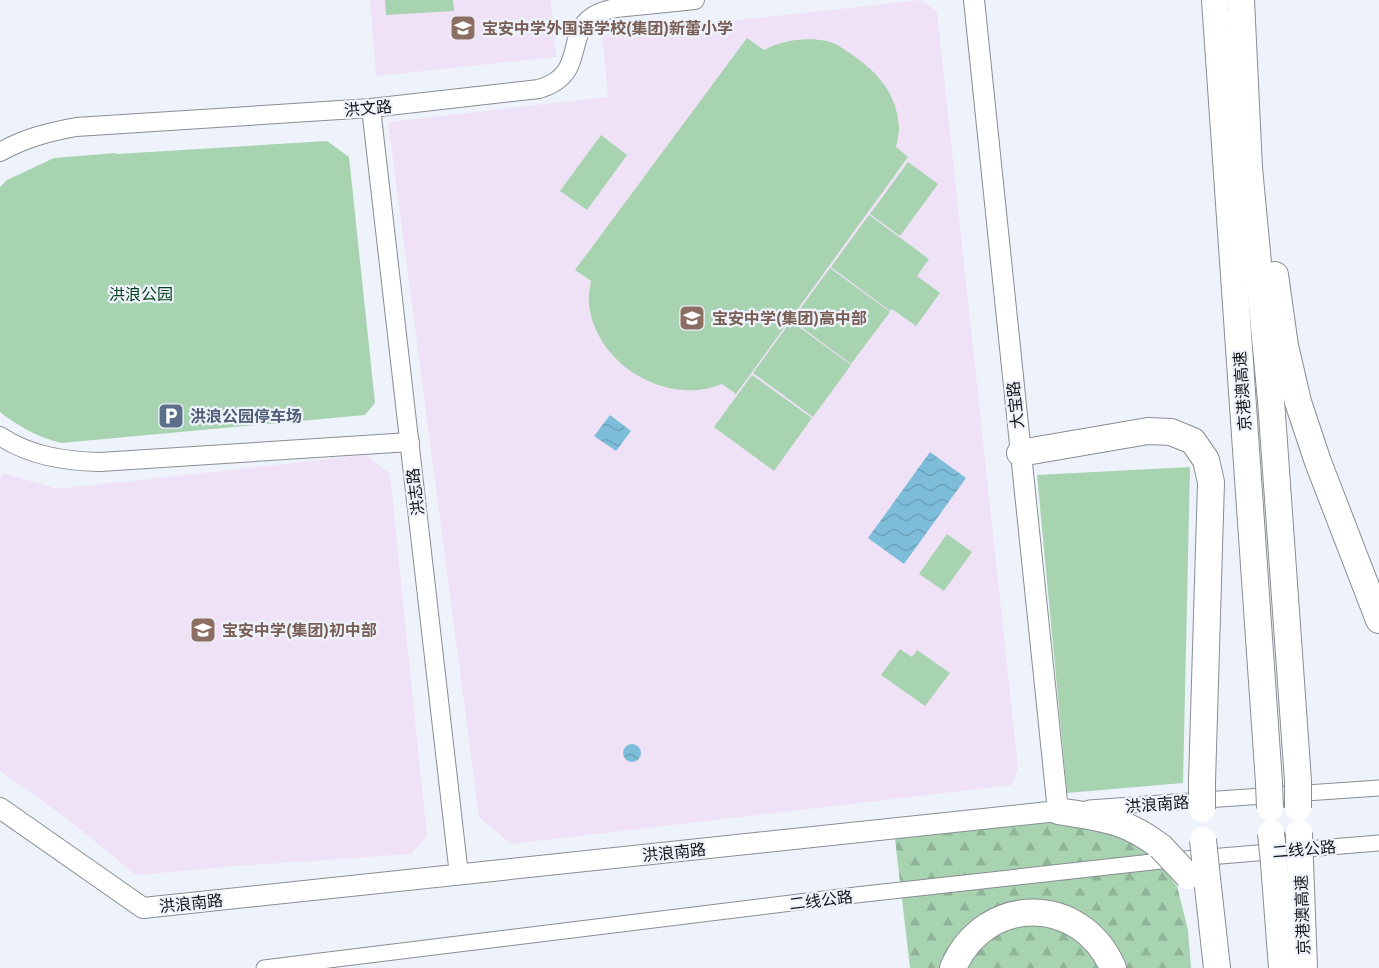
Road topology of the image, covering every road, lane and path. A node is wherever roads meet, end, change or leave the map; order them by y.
1 (695, 0) edge
2 (974, 0) edge
3 (1215, 0) edge
4 (1241, 0) edge
5 (1245, 70) junction
6 (371, 108) junction
7 (0, 152) edge
8 (0, 436) edge
9 (410, 442) junction
10 (1020, 453) junction
11 (1379, 620) edge
12 (1379, 788) edge
13 (0, 808) edge
14 (1058, 811) junction
15 (1379, 843) edge
16 (1197, 873) junction
17 (459, 875) junction
18 (264, 968) edge
19 (953, 968) edge
20 (1113, 968) edge
21 (1207, 968) edge
22 (1217, 968) edge
23 (1281, 968) edge
24 (1304, 968) edge

1 - 6 street, 洪文路
2 - 10 main road, 大宝路
3 - 23 highway, 京港澳高速, bridge
4 - 5 highway, 京港澳高速
5 - 11 highway, 京港澳高速
5 - 24 highway, 京港澳高速, bridge
6 - 7 street, 洪文路
6 - 9 street, 洪志路
8 - 9 street
9 - 17 street, 洪志路
10 - 14 main road, 大宝路
10 - 16 highway, bridge
12 - 14 street, 洪浪南路
13 - 17 main road, 洪浪南路
14 - 16 highway, bridge
14 - 17 main road, 洪浪南路
15 - 18 street, 二线公路
16 - 21 highway
16 - 22 highway
19 - 20 highway

